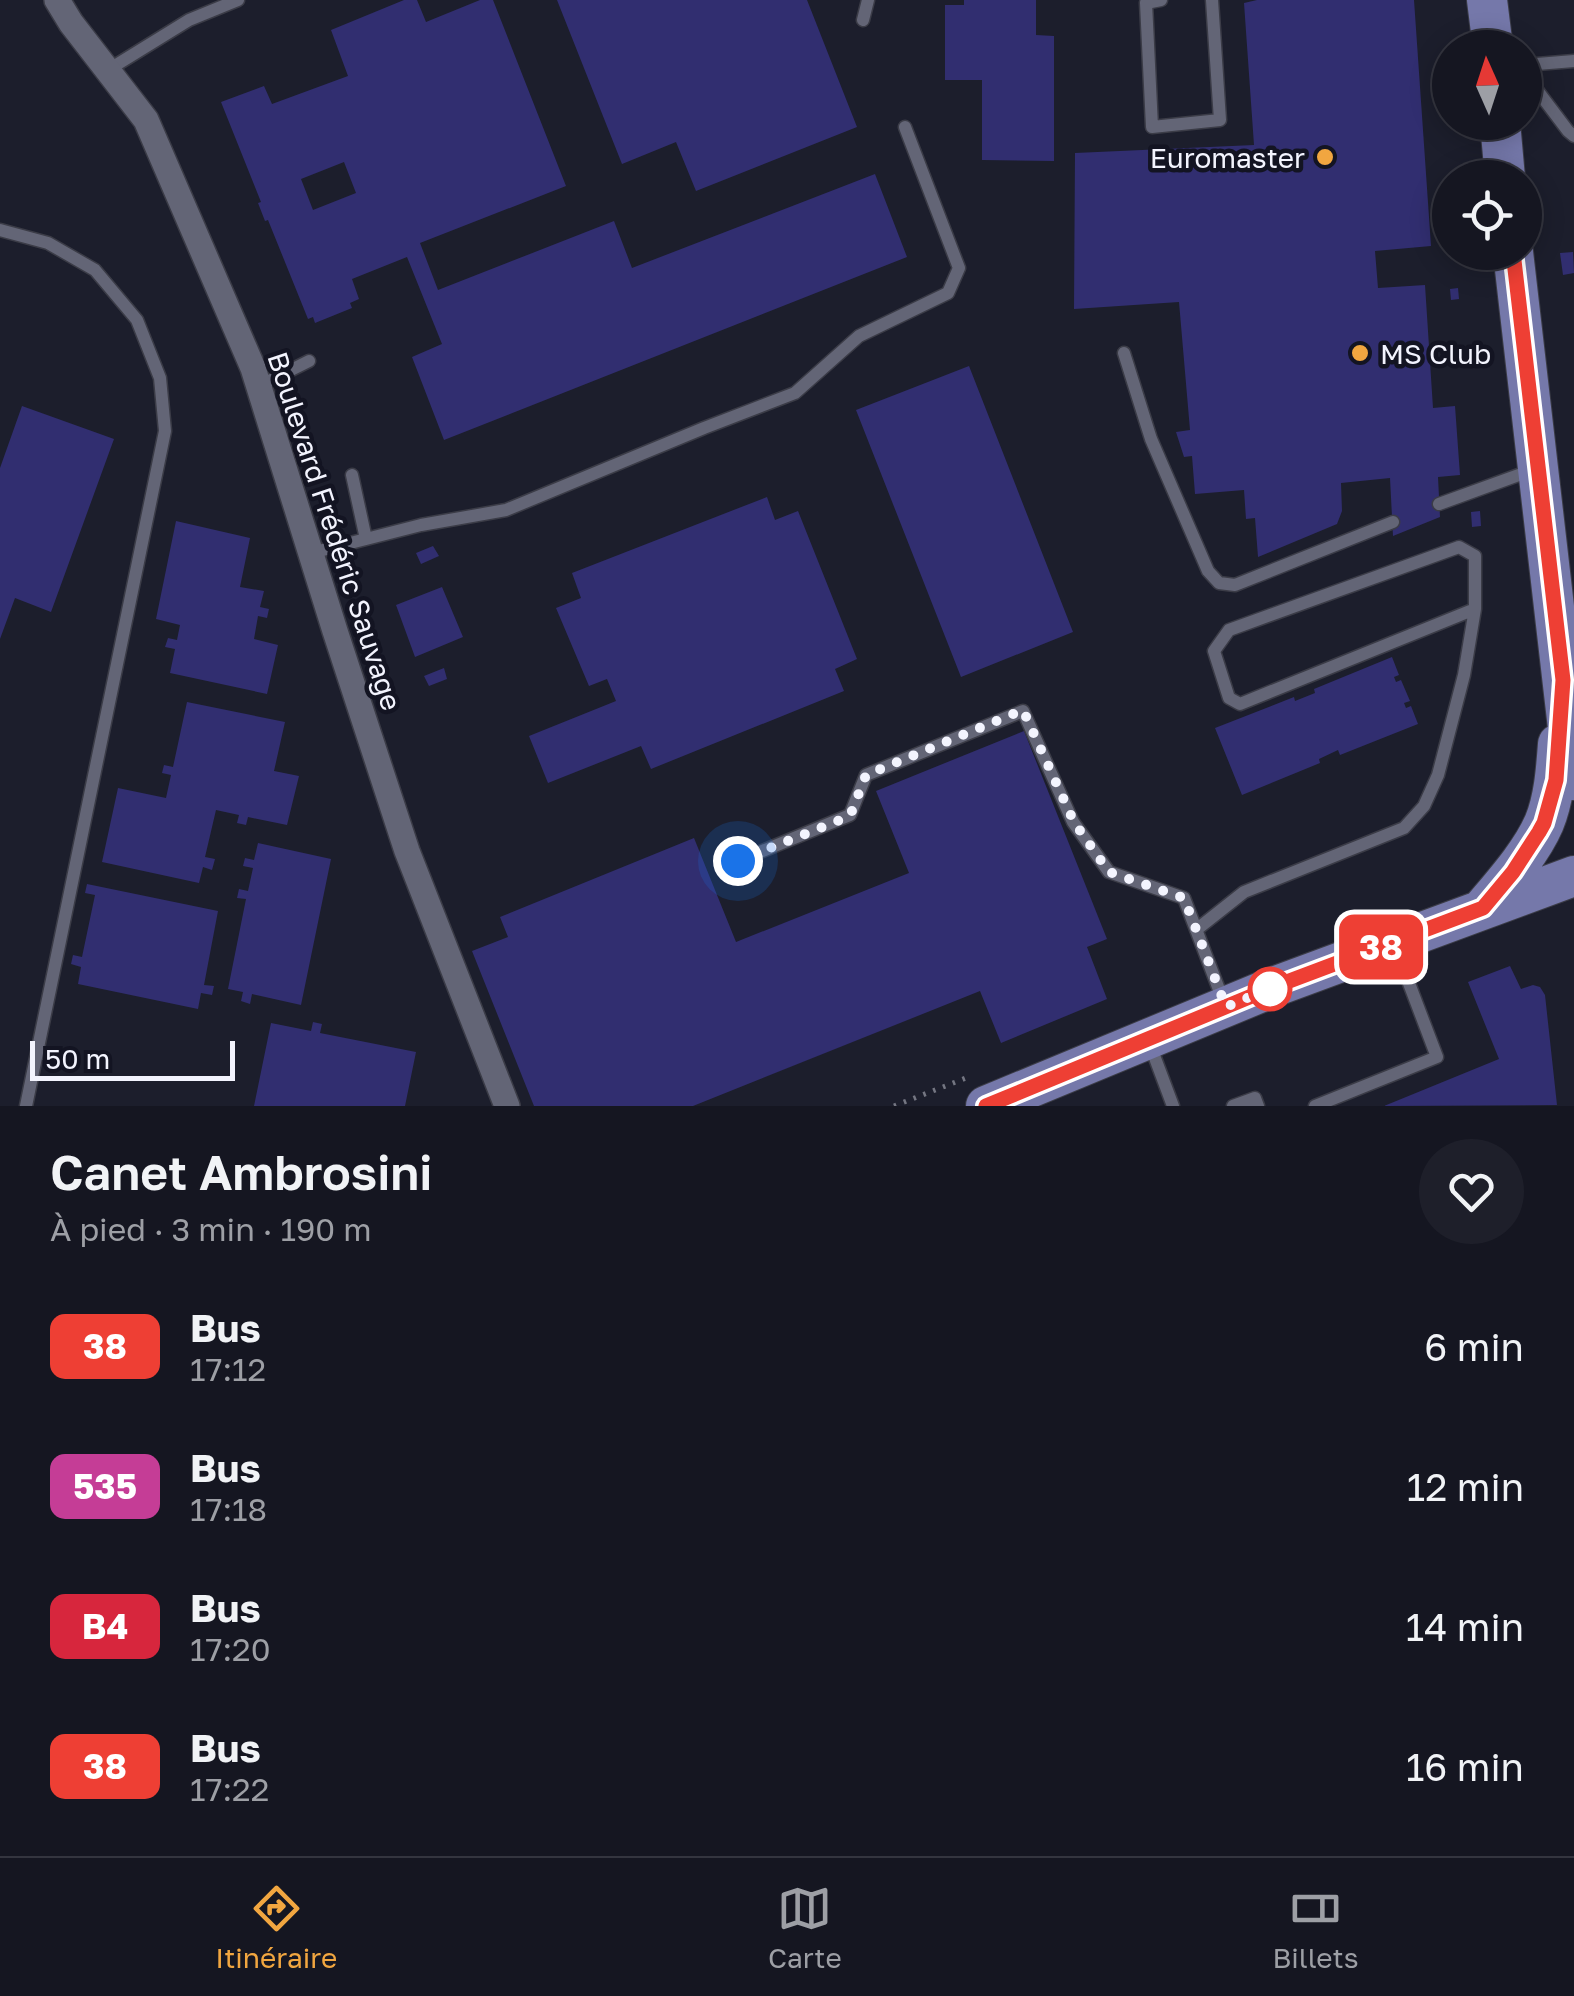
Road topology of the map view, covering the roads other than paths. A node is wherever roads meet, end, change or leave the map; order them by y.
1 (57, 0) edge
2 (238, 0) edge
3 (868, 0) edge
4 (1161, 0) edge
5 (1212, 0) edge
6 (1487, 0) edge
7 (864, 20) dead end
8 (1490, 30) edge
9 (1574, 61) edge
10 (1542, 64) edge
11 (108, 70) junction
12 (1542, 97) edge
13 (905, 127) dead end
14 (1574, 136) edge
15 (0, 230) edge
16 (1514, 270) edge
17 (1124, 353) dead end
18 (309, 362) dead end
19 (259, 386) junction
20 (1537, 468) junction
21 (352, 475) dead end
22 (1439, 504) dead end
23 (1393, 522) dead end
24 (366, 539) junction
25 (311, 554) junction
26 (1475, 609) junction
27 (1563, 680) junction
28 (1574, 780) edge
29 (738, 861) dead end
30 (1574, 876) edge
31 (1483, 908) junction
32 (1196, 930) junction
33 (1394, 942) junction
34 (1226, 1007) junction
35 (1148, 1039) junction
36 (26, 1106) edge
37 (507, 1106) edge
38 (986, 1106) edge
39 (1173, 1106) edge
40 (1233, 1106) edge
41 (1258, 1106) edge
42 (1315, 1106) edge

1 - 11 street, Boulevard Frédéric Sauvage
2 - 11 lane
3 - 7 lane
4 - 5 lane
6 - 8 main road
9 - 10 lane
11 - 19 street, Boulevard Frédéric Sauvage
12 - 14 lane
13 - 24 lane
15 - 36 lane
16 - 20 main road
17 - 23 lane
18 - 19 lane
19 - 25 street, Boulevard Frédéric Sauvage
20 - 22 lane
20 - 27 main road
21 - 24 lane
24 - 25 lane
25 - 37 street, Boulevard Frédéric Sauvage
26 - 26 lane
26 - 32 lane
27 - 28 main road
27 - 31 main road
29 - 32 lane
30 - 31 main road
31 - 33 main road
32 - 34 lane
33 - 34 main road
33 - 42 lane
34 - 35 main road
35 - 38 main road
35 - 39 lane
40 - 41 lane

